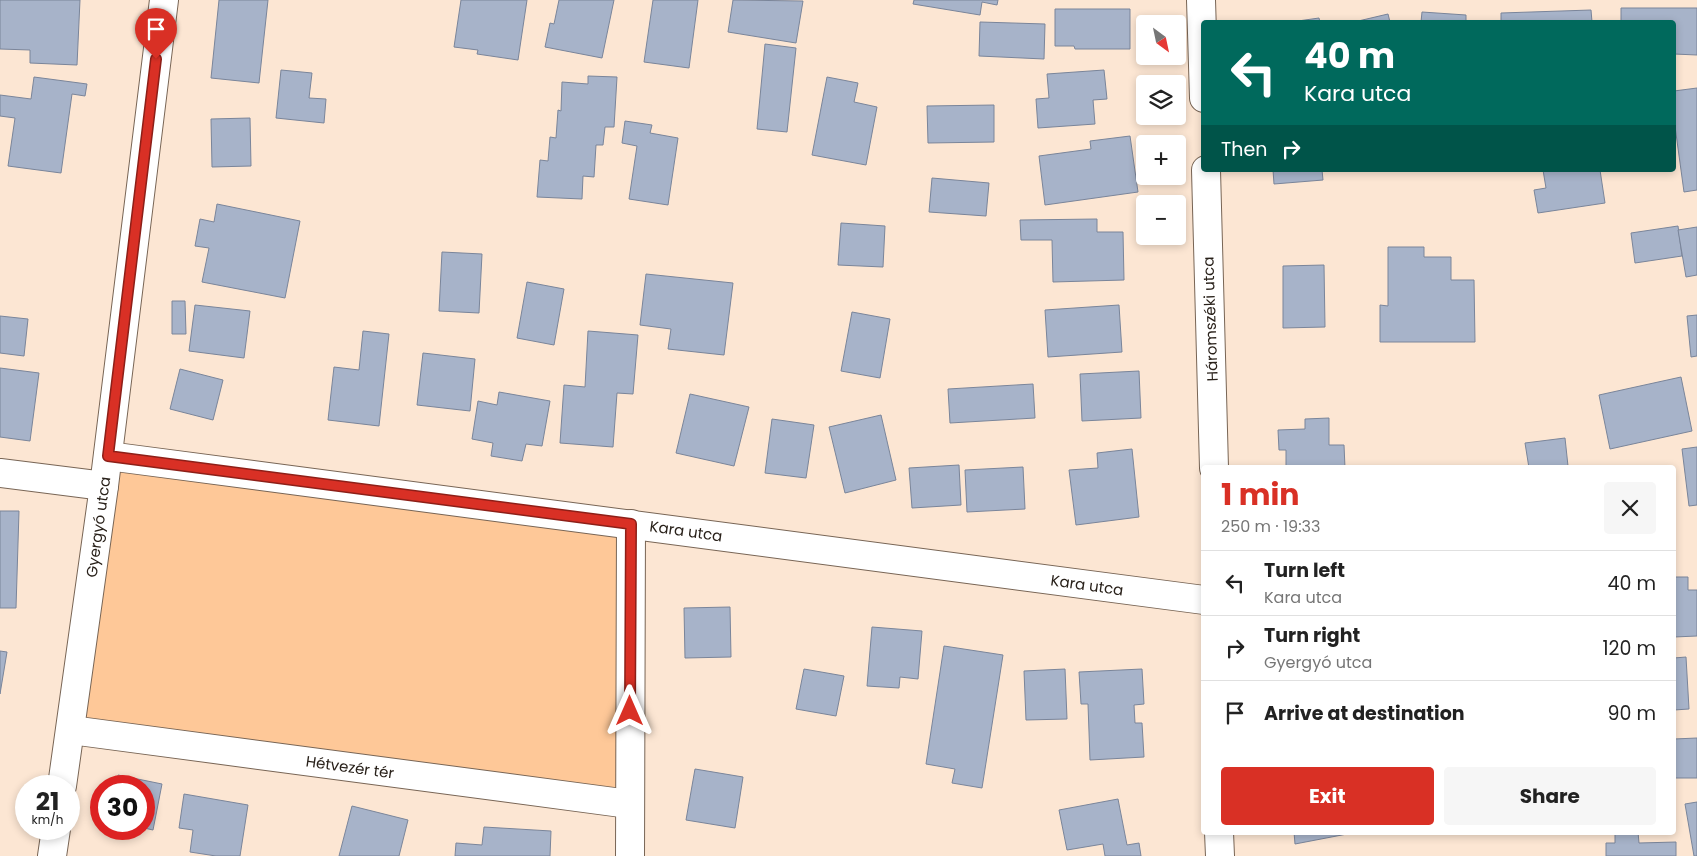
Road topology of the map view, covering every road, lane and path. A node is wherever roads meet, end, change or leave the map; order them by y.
1 (164, 0) edge
2 (1201, 0) edge
3 (1202, 20) edge
4 (1206, 172) edge
5 (108, 456) junction
6 (1214, 465) edge
7 (0, 473) edge
8 (104, 486) junction
9 (631, 524) junction
10 (1201, 600) edge
11 (71, 730) junction
12 (64, 775) edge
13 (629, 804) junction
14 (1219, 835) edge
15 (54, 840) edge
16 (52, 856) edge
17 (630, 856) edge
18 (1220, 856) edge

1 - 5 street, Gyergyó utca
2 - 3 street
4 - 6 street, Háromszéki utca
5 - 8 street, Gyergyó utca
5 - 9 street, Kara utca
7 - 8 street
8 - 11 street, Gyergyó utca
9 - 10 street, Kara utca
9 - 13 street
11 - 12 street, Gyergyó utca
11 - 13 street, Hétvezér tér
13 - 17 street
14 - 18 street
15 - 16 street

